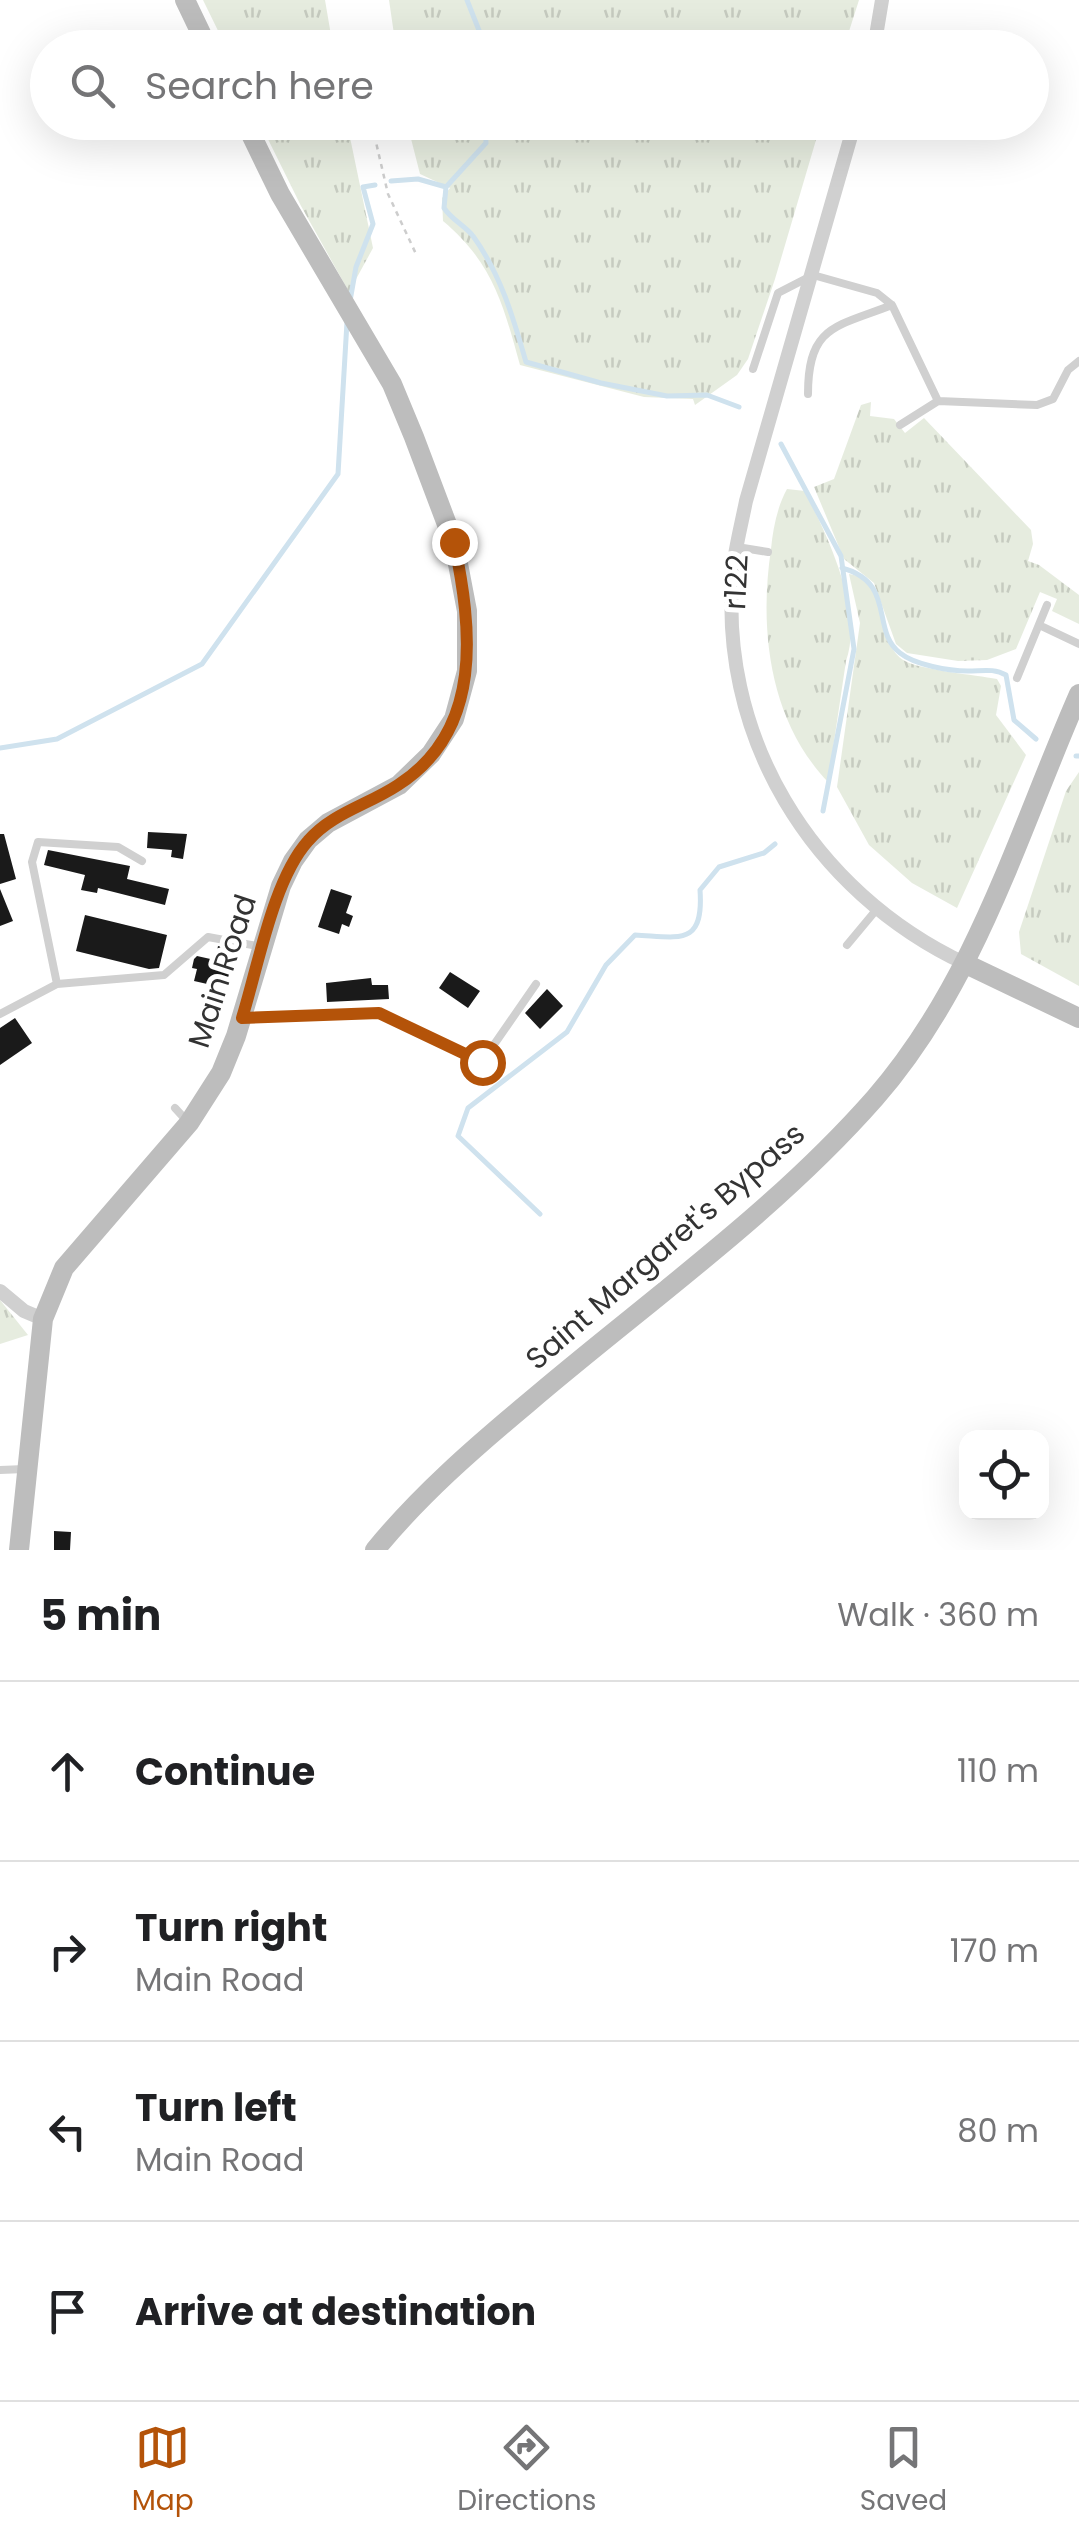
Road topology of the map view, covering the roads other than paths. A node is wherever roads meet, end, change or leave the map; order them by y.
1 (185, 0) edge
2 (882, 0) edge
3 (199, 30) edge
4 (877, 30) edge
5 (254, 140) edge
6 (849, 140) edge
7 (812, 275) junction
8 (892, 305) junction
9 (1079, 362) edge
10 (753, 370) dead end
11 (808, 394) dead end
12 (938, 400) junction
13 (900, 425) dead end
14 (737, 547) junction
15 (768, 552) dead end
16 (1047, 605) dead end
17 (1038, 626) junction
18 (1079, 644) edge
19 (1017, 678) dead end
20 (1079, 694) edge
21 (142, 862) dead end
22 (876, 909) junction
23 (847, 945) dead end
24 (264, 947) junction
25 (966, 964) junction
26 (57, 984) junction
27 (536, 984) dead end
28 (0, 1014) edge
29 (242, 1018) junction
30 (1079, 1018) edge
31 (0, 1291) edge
32 (43, 1319) junction
33 (28, 1468) junction
34 (0, 1470) edge
35 (19, 1550) edge
36 (375, 1550) edge

1 - 3 main road
2 - 4 street
5 - 24 main road, Main Road
6 - 7 street, r122
7 - 8 lane
7 - 10 lane
7 - 14 street, r122
8 - 11 lane
8 - 12 lane
9 - 12 lane
12 - 13 lane
14 - 15 lane
14 - 22 street, r122
16 - 17 lane
17 - 18 lane
17 - 19 lane
20 - 25 main road, Saint Margaret's Bypass
21 - 26 lane
22 - 23 lane
22 - 25 street, r122
24 - 26 lane
24 - 29 main road, Main Road
25 - 30 main road
25 - 36 main road, Saint Margaret's Bypass
26 - 28 lane
27 - 29 lane
29 - 32 main road, Main Road
31 - 32 street
32 - 33 main road, Main Road
33 - 34 lane
33 - 35 main road, Main Road

